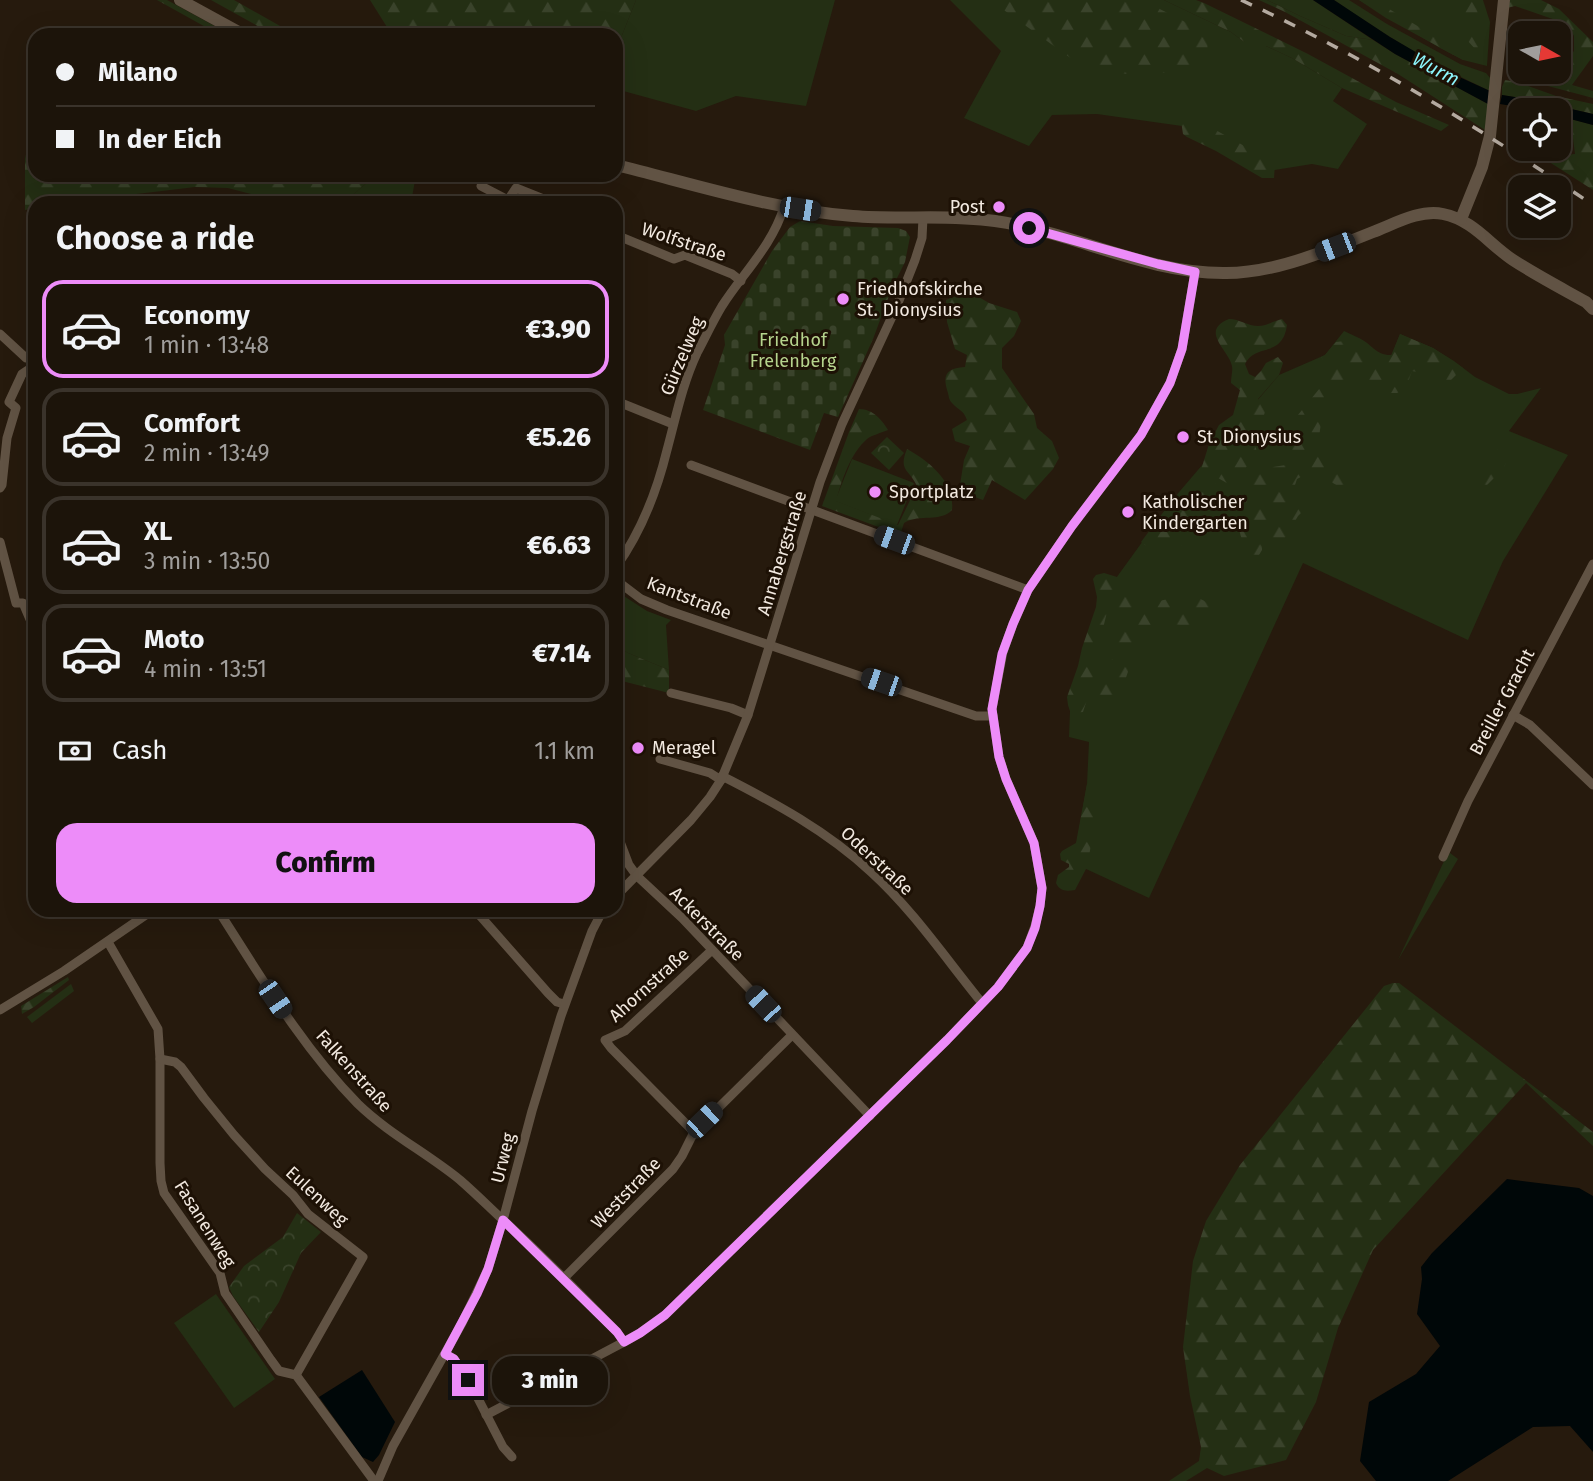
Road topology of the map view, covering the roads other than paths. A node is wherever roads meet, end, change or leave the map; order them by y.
1 (180, 0) edge
2 (1504, 0) edge
3 (231, 28) edge
4 (623, 167) edge
5 (481, 186) dead end
6 (500, 196) edge
7 (511, 196) edge
8 (536, 196) edge
9 (784, 207) junction
10 (923, 218) junction
11 (1461, 219) junction
12 (623, 238) edge
13 (1195, 272) junction
14 (741, 281) junction
15 (1593, 309) edge
16 (0, 334) edge
17 (28, 355) edge
18 (28, 372) edge
19 (623, 404) edge
20 (673, 424) junction
21 (691, 465) dead end
22 (0, 488) edge
23 (812, 510) junction
24 (0, 542) edge
25 (623, 557) edge
26 (1592, 568) edge
27 (623, 585) edge
28 (1028, 590) junction
29 (28, 615) edge
30 (770, 645) junction
31 (671, 693) dead end
32 (748, 715) junction
33 (1513, 715) junction
34 (993, 716) junction
35 (660, 759) dead end
36 (721, 778) junction
37 (1593, 785) edge
38 (623, 849) edge
39 (1443, 857) dead end
40 (637, 876) junction
41 (623, 889) edge
42 (143, 917) edge
43 (223, 917) edge
44 (481, 917) edge
45 (599, 917) edge
46 (108, 942) junction
47 (712, 950) junction
48 (982, 1003) junction
49 (564, 1004) junction
50 (0, 1010) edge
51 (792, 1035) junction
52 (160, 1059) junction
53 (870, 1116) junction
54 (694, 1132) junction
55 (503, 1220) junction
56 (564, 1278) junction
57 (624, 1342) junction
58 (445, 1354) junction
59 (296, 1376) junction
60 (486, 1415) junction
61 (512, 1457) dead end
62 (376, 1481) edge

1 - 3 main road
2 - 11 main road
4 - 9 main road
5 - 6 street
7 - 8 street
9 - 10 main road
9 - 14 street, Gürzelweg
10 - 13 main road
10 - 23 street, Annabergstraße
11 - 13 main road
11 - 15 main road
12 - 14 street, Wolfstraße
13 - 28 street
14 - 20 street, Gürzelweg
16 - 17 street
18 - 22 street
19 - 20 street
20 - 25 street, Gürzelweg
21 - 23 street
23 - 28 street
23 - 30 street, Annabergstraße
24 - 29 street
26 - 33 street, Breiller Gracht
27 - 30 street, Kantstraße
28 - 34 street
30 - 32 street, Annabergstraße
30 - 34 street, Kantstraße
31 - 32 street
32 - 36 street, Annabergstraße
33 - 37 street
33 - 39 street, Breiller Gracht
34 - 48 street
35 - 36 street, Oderstraße
36 - 40 street, Annabergstraße
36 - 48 street, Oderstraße
38 - 40 street
40 - 41 street
40 - 47 street, Ackerstraße
42 - 46 street
43 - 55 street, Falkenstraße
44 - 49 street
45 - 49 street, Urweg
46 - 50 street
46 - 52 street, Fasanenweg
47 - 51 street, Ackerstraße
47 - 54 street, Ahornstraße
48 - 53 street
49 - 55 street, Urweg
51 - 53 street, Ackerstraße
51 - 54 street, Weststraße
52 - 59 street, Fasanenweg
52 - 59 street, Eulenweg
53 - 57 street
54 - 56 street, Weststraße
55 - 56 street, Falkenstraße
55 - 58 street, Urweg
56 - 57 street, Falkenstraße
57 - 60 street
58 - 60 street
58 - 62 street, Urweg
59 - 62 street, Fasanenweg
60 - 61 street

